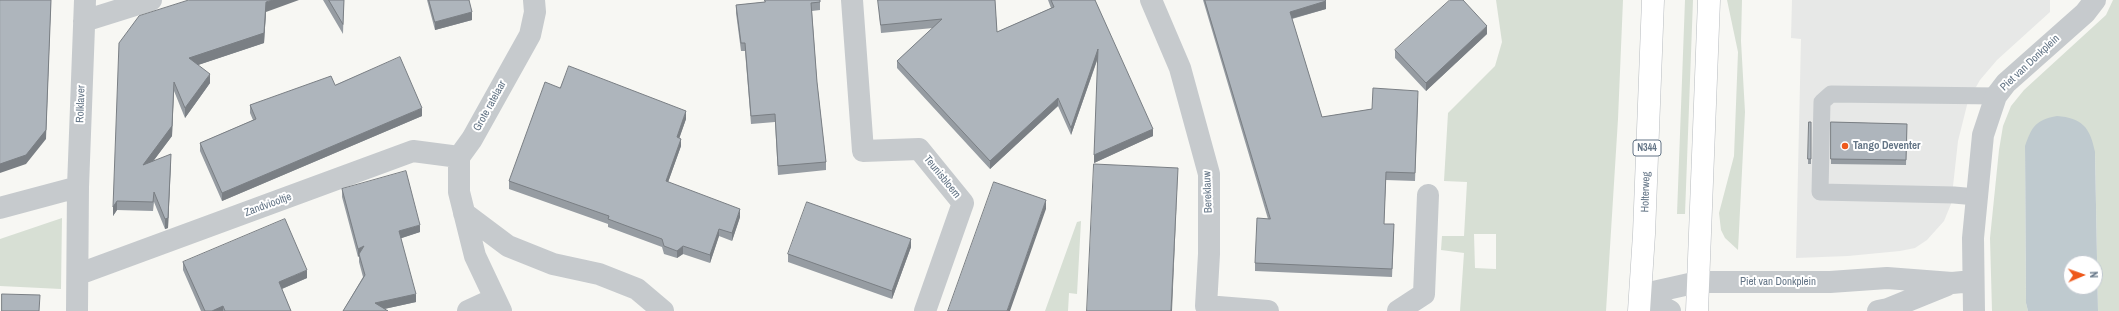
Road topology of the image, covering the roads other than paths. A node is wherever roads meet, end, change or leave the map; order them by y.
1 (151, 0) edge
2 (534, 0) edge
3 (852, 0) edge
4 (1151, 0) edge
5 (1653, 0) edge
6 (1709, 0) edge
7 (2095, 0) edge
8 (84, 10) edge
9 (1996, 96) junction
10 (459, 157) junction
11 (78, 187) junction
12 (1428, 195) dead end
13 (1976, 197) junction
14 (0, 208) edge
15 (464, 213) junction
16 (78, 274) junction
17 (1698, 282) junction
18 (1962, 282) junction
19 (1640, 303) edge
20 (498, 305) edge
21 (77, 311) edge
22 (468, 311) edge
23 (663, 311) edge
24 (925, 311) edge
25 (1268, 311) edge
26 (1398, 311) edge
27 (1670, 311) edge
28 (1697, 311) edge
29 (1878, 311) edge
30 (1974, 311) edge

1 - 8 street, Rolklaver
2 - 10 street, Grote ratelaar
3 - 24 street, Teunisbloem
4 - 25 street, Bereklauw
5 - 19 main road, Holterweg / N344
6 - 17 main road
7 - 9 street, Piet van Donkplein
8 - 11 street, Rolklaver
9 - 13 street, Piet van Donkplein
9 - 13 lane
10 - 15 street
10 - 16 street, Zandviooltje
11 - 14 street
11 - 16 street, Rolklaver
12 - 26 street
13 - 18 street, Piet van Donkplein
15 - 20 street
15 - 23 street
16 - 21 street, Rolklaver
17 - 18 street, Piet van Donkplein
17 - 19 street, Piet van Donkplein
17 - 28 main road
18 - 29 street
18 - 30 street, Piet van Donkplein
19 - 27 street
20 - 22 street

